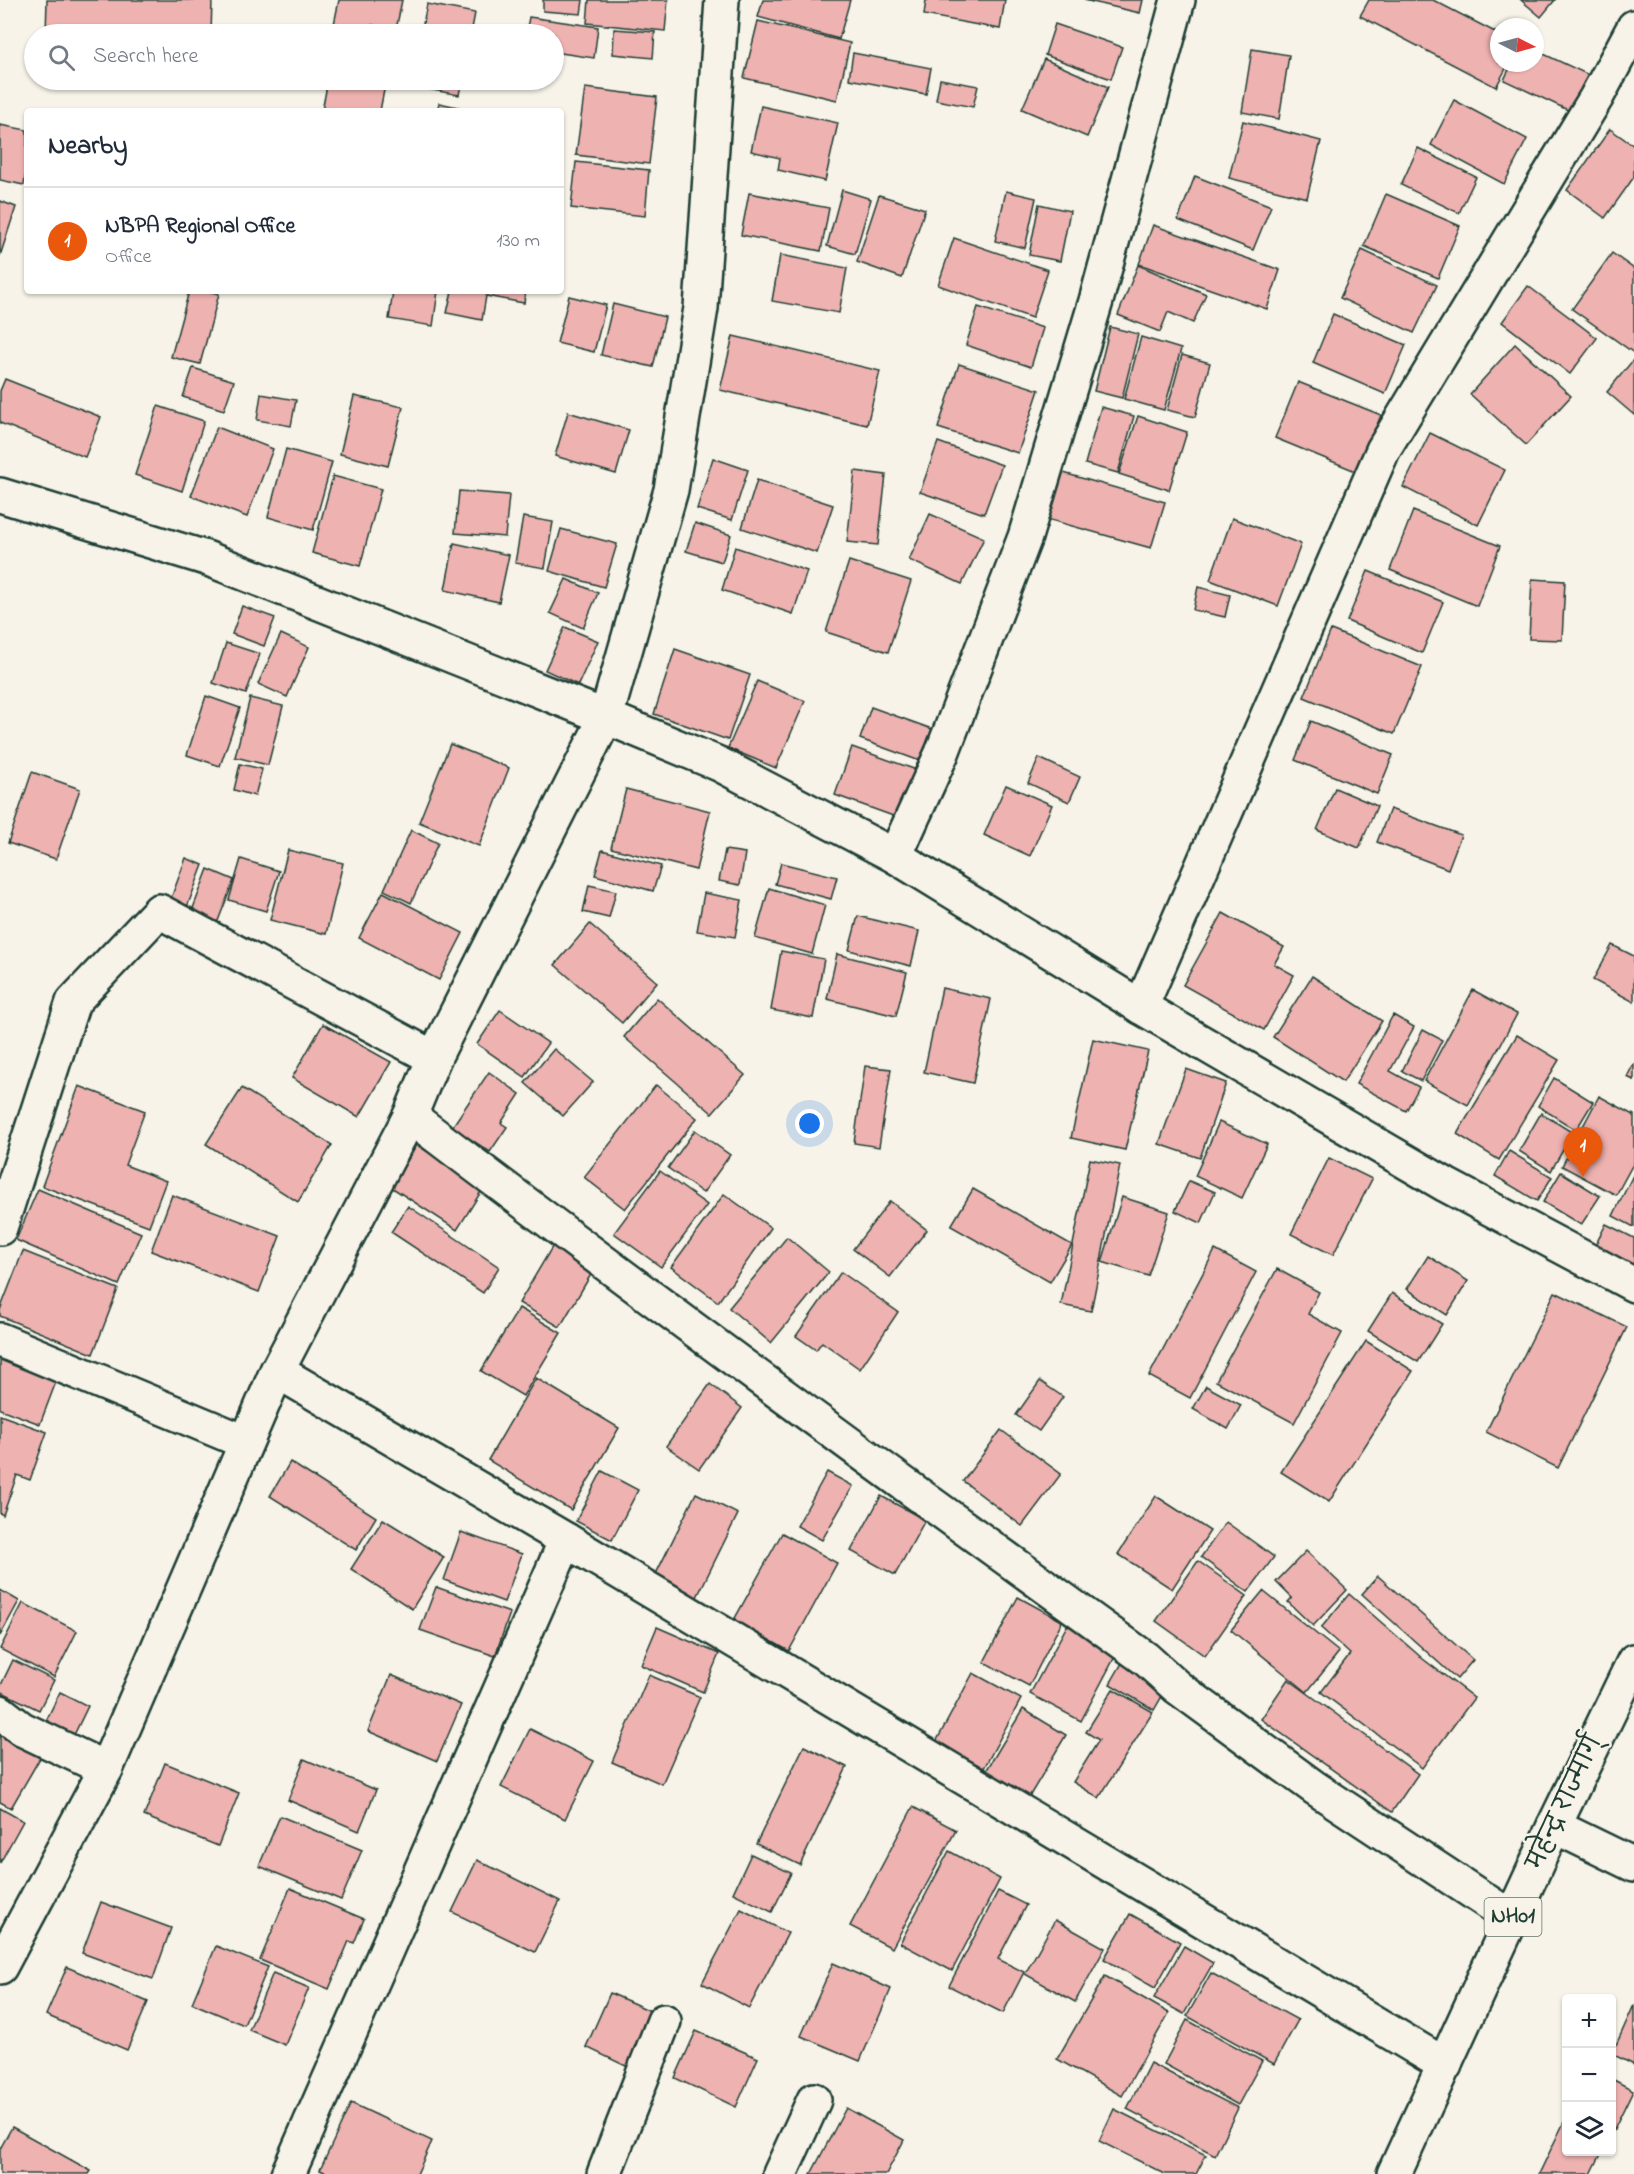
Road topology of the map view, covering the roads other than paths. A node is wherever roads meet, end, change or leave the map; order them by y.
1 (722, 0) edge
2 (1178, 0) edge
3 (1634, 27) edge
4 (0, 495) edge
5 (606, 717) junction
6 (895, 856) junction
7 (1141, 1007) junction
8 (434, 1058) junction
9 (410, 1116) junction
10 (0, 1228) edge
11 (1634, 1285) edge
12 (0, 1340) edge
13 (277, 1371) junction
14 (245, 1442) junction
15 (566, 1540) junction
16 (1634, 1661) edge
17 (0, 1712) edge
18 (106, 1769) junction
19 (1554, 1826) junction
20 (1634, 1864) edge
21 (1512, 1918) junction
22 (0, 1967) edge
23 (664, 2021) dead end
24 (1445, 2065) junction
25 (814, 2100) dead end
26 (288, 2174) edge
27 (604, 2174) edge
28 (780, 2174) edge
29 (1394, 2174) edge

1 - 5 main road
2 - 6 main road
3 - 7 main road
4 - 5 main road
5 - 6 main road
5 - 8 main road
6 - 7 main road
7 - 11 main road
8 - 9 main road
8 - 10 main road
9 - 13 main road
9 - 21 main road
12 - 14 main road
13 - 14 main road
13 - 15 main road
14 - 18 main road
15 - 24 main road
15 - 26 main road
16 - 19 main road, महेन्द्र राज्मार्ग् / NH01
17 - 18 main road
18 - 22 main road
19 - 20 main road
19 - 21 main road, महेन्द्र राज्मार्ग् / NH01
21 - 24 main road, महेन्द्र राज्मार्ग् / NH01
23 - 27 main road
24 - 29 main road, महेन्द्र राज्मार्ग् / NH01
25 - 28 main road

